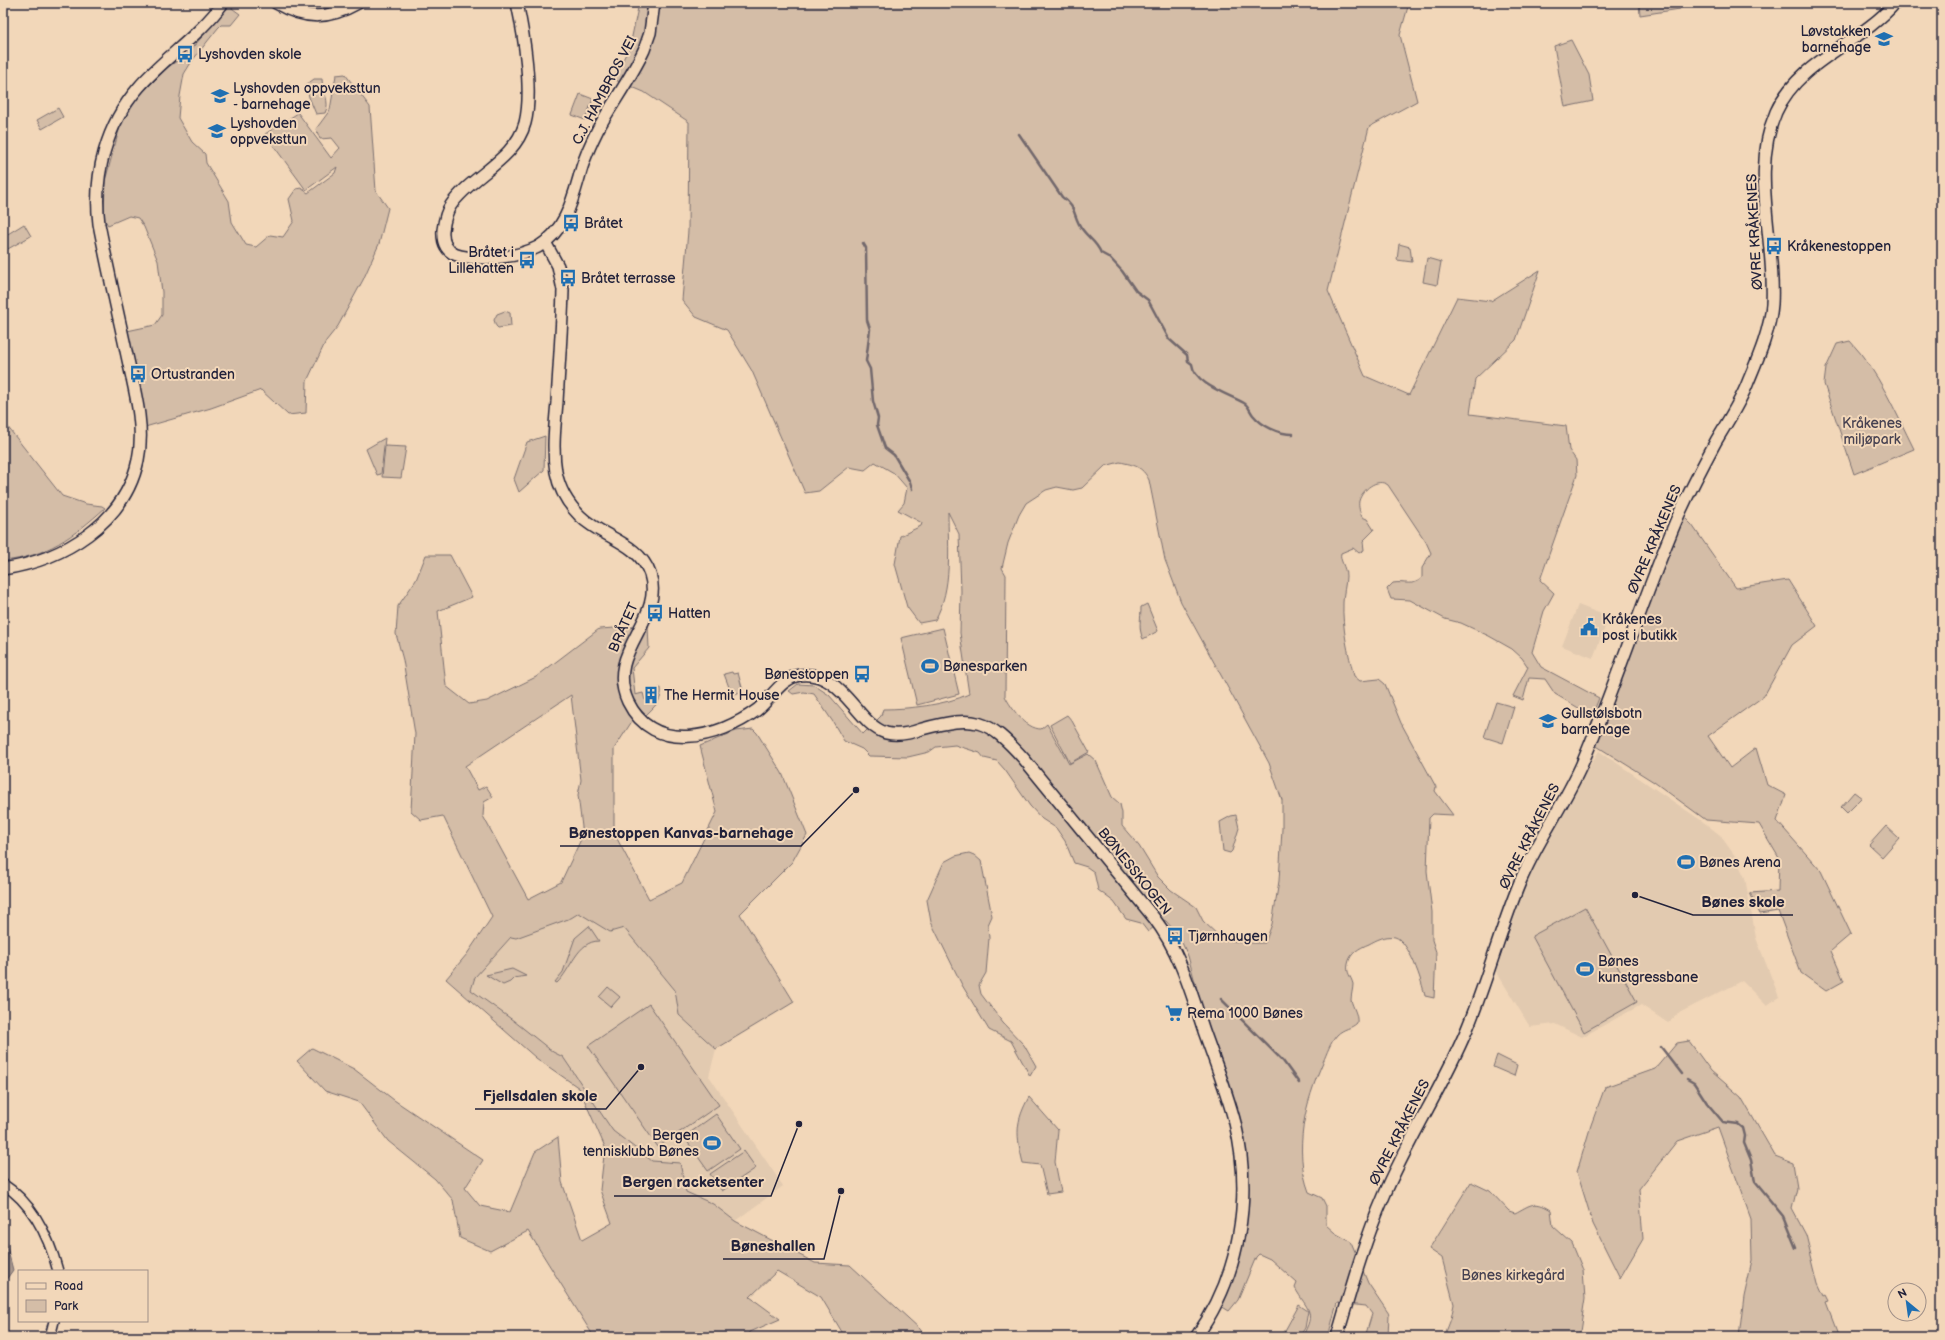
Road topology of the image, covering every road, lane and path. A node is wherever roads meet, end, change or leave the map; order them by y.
1 (223, 3) edge
2 (276, 3) edge
3 (358, 3) edge
4 (517, 3) edge
5 (654, 3) edge
6 (1895, 3) edge
7 (545, 242) junction
8 (3, 569) edge
9 (794, 676) joint
10 (3, 1184) edge
11 (58, 1270) edge
12 (54, 1322) edge
13 (50, 1337) edge
14 (1196, 1337) edge
15 (1337, 1337) edge

1 - 8 main road
2 - 3 main road
4 - 7 main road, C.J. HAMBROS VEI
5 - 7 main road, C.J. HAMBROS VEI
6 - 15 main road, ØVRE KRÅKENES
7 - 9 main road, BRÅTET
9 - 14 main road, BØNESSKOGEN
10 - 11 street
12 - 13 street

